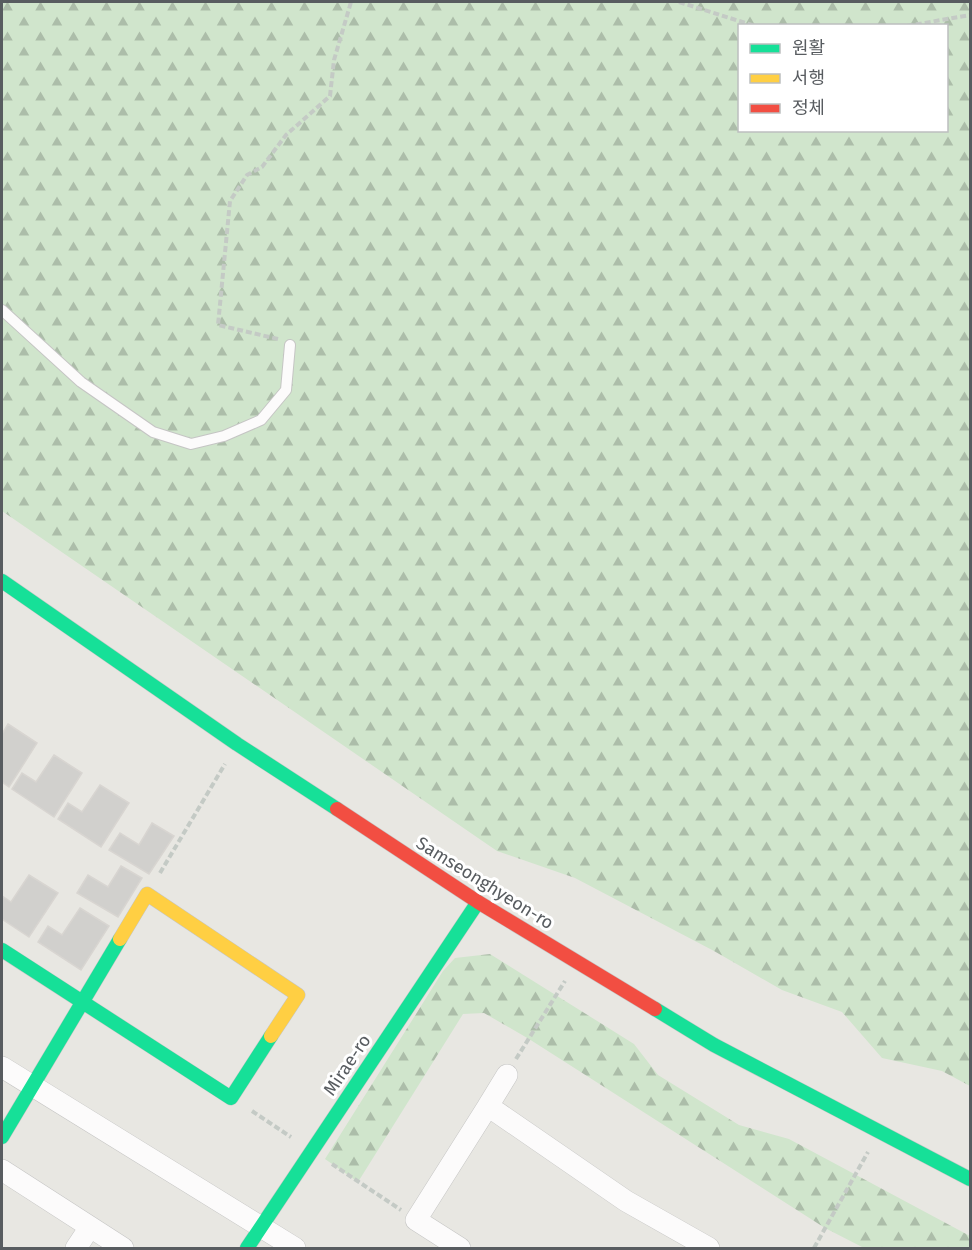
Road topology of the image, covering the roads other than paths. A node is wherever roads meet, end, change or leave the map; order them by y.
1 (2, 310) edge
2 (290, 345) road end
3 (2, 581) edge
4 (478, 902) junction
5 (2, 950) edge
6 (83, 1001) junction
7 (2, 1067) edge
8 (507, 1075) road end
9 (32, 1085) junction
10 (488, 1106) junction
11 (2, 1137) edge
12 (2, 1170) edge
13 (970, 1179) edge
14 (90, 1227) junction
15 (261, 1227) junction
16 (76, 1248) edge
17 (123, 1248) edge
18 (247, 1248) edge
19 (295, 1248) edge
20 (460, 1248) edge
21 (709, 1248) edge

1 - 2 lane
3 - 4 street, Samseonghyeon-ro
4 - 13 street, Samseonghyeon-ro
4 - 15 street, Mirae-ro
5 - 6 street
6 - 6 street
6 - 9 street
7 - 9 street
8 - 10 street
9 - 11 street
9 - 15 street
10 - 20 street
10 - 21 street
12 - 14 street
14 - 16 street
14 - 17 street
15 - 18 street, Mirae-ro
15 - 19 street

